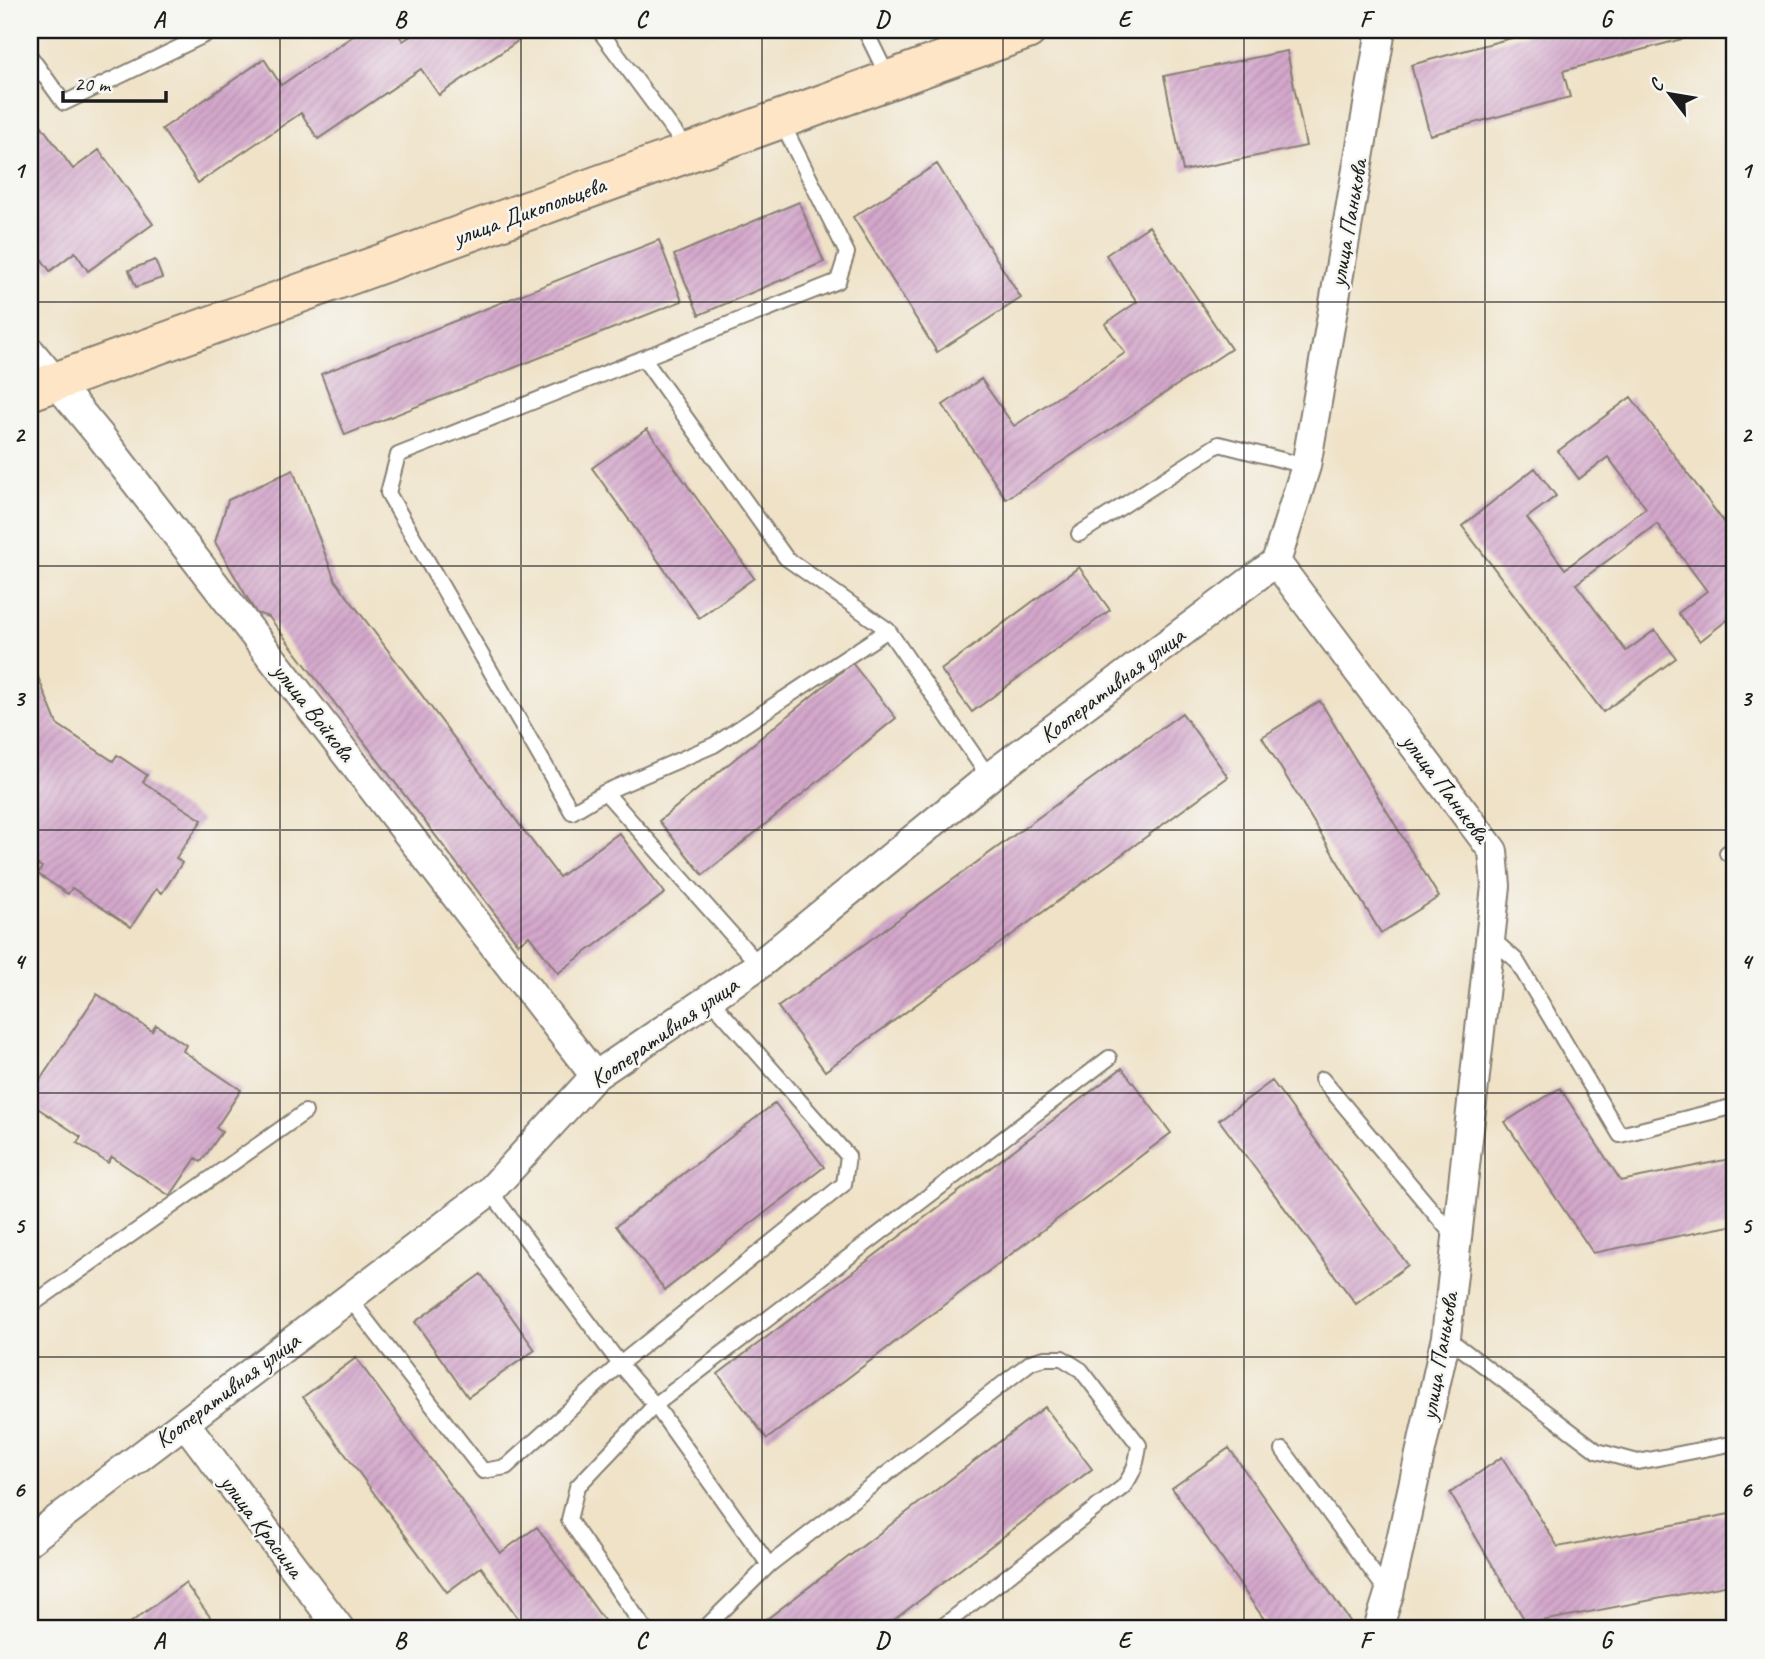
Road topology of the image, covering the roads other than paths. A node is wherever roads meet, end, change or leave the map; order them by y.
1 (215, 30) edge
2 (599, 30) edge
3 (865, 30) edge
4 (1027, 30) edge
5 (1381, 30) edge
6 (30, 56) edge
7 (890, 80) junction
8 (780, 120) junction
9 (690, 152) junction
10 (30, 351) edge
11 (643, 358) junction
12 (43, 387) edge
13 (1307, 466) junction
14 (1079, 534) dead end
15 (1276, 562) junction
16 (888, 630) junction
17 (989, 777) junction
18 (606, 792) junction
19 (1490, 938) junction
20 (759, 965) junction
21 (710, 999) junction
22 (1109, 1058) dead end
23 (595, 1076) junction
24 (1322, 1079) dead end
25 (1735, 1106) edge
26 (305, 1112) dead end
27 (490, 1191) junction
28 (1457, 1240) junction
29 (349, 1298) junction
30 (30, 1306) edge
31 (1446, 1337) junction
32 (620, 1364) junction
33 (655, 1405) junction
34 (185, 1423) junction
35 (1735, 1443) edge
36 (1283, 1450) dead end
37 (30, 1540) edge
38 (769, 1565) junction
39 (1389, 1594) junction
40 (714, 1626) edge
41 (340, 1629) edge
42 (645, 1629) edge
43 (939, 1629) edge
44 (1378, 1629) edge

1 - 6 lane
2 - 9 lane
3 - 7 lane
4 - 7 main road, улица Дикопольцева
5 - 13 street, улица Панькова
7 - 8 main road, улица Дикопольцева
8 - 9 main road, улица Дикопольцева
8 - 11 lane
9 - 12 main road, улица Дикопольцева
10 - 12 street, улица Войкова
11 - 16 lane
11 - 18 lane
12 - 23 street, улица Войкова
13 - 14 lane
13 - 15 street, улица Панькова
15 - 17 street, Кооперативная улица
15 - 19 street, улица Панькова
16 - 17 lane
16 - 18 lane
17 - 20 street, Кооперативная улица
18 - 20 lane
19 - 25 lane
19 - 28 street, улица Панькова
20 - 21 street, Кооперативная улица
21 - 23 street, Кооперативная улица
21 - 32 lane
22 - 33 lane
23 - 27 street, Кооперативная улица
24 - 28 lane
26 - 30 lane
27 - 29 street, Кооперативная улица
27 - 32 lane
28 - 31 street, улица Панькова
29 - 32 lane
29 - 34 street, Кооперативная улица
31 - 35 lane
31 - 39 street, улица Панькова
32 - 33 lane
33 - 38 lane
33 - 42 lane
34 - 37 street, Кооперативная улица
34 - 41 street, улица Красина
36 - 39 lane
38 - 40 lane
38 - 43 lane
39 - 44 street, улица Панькова

